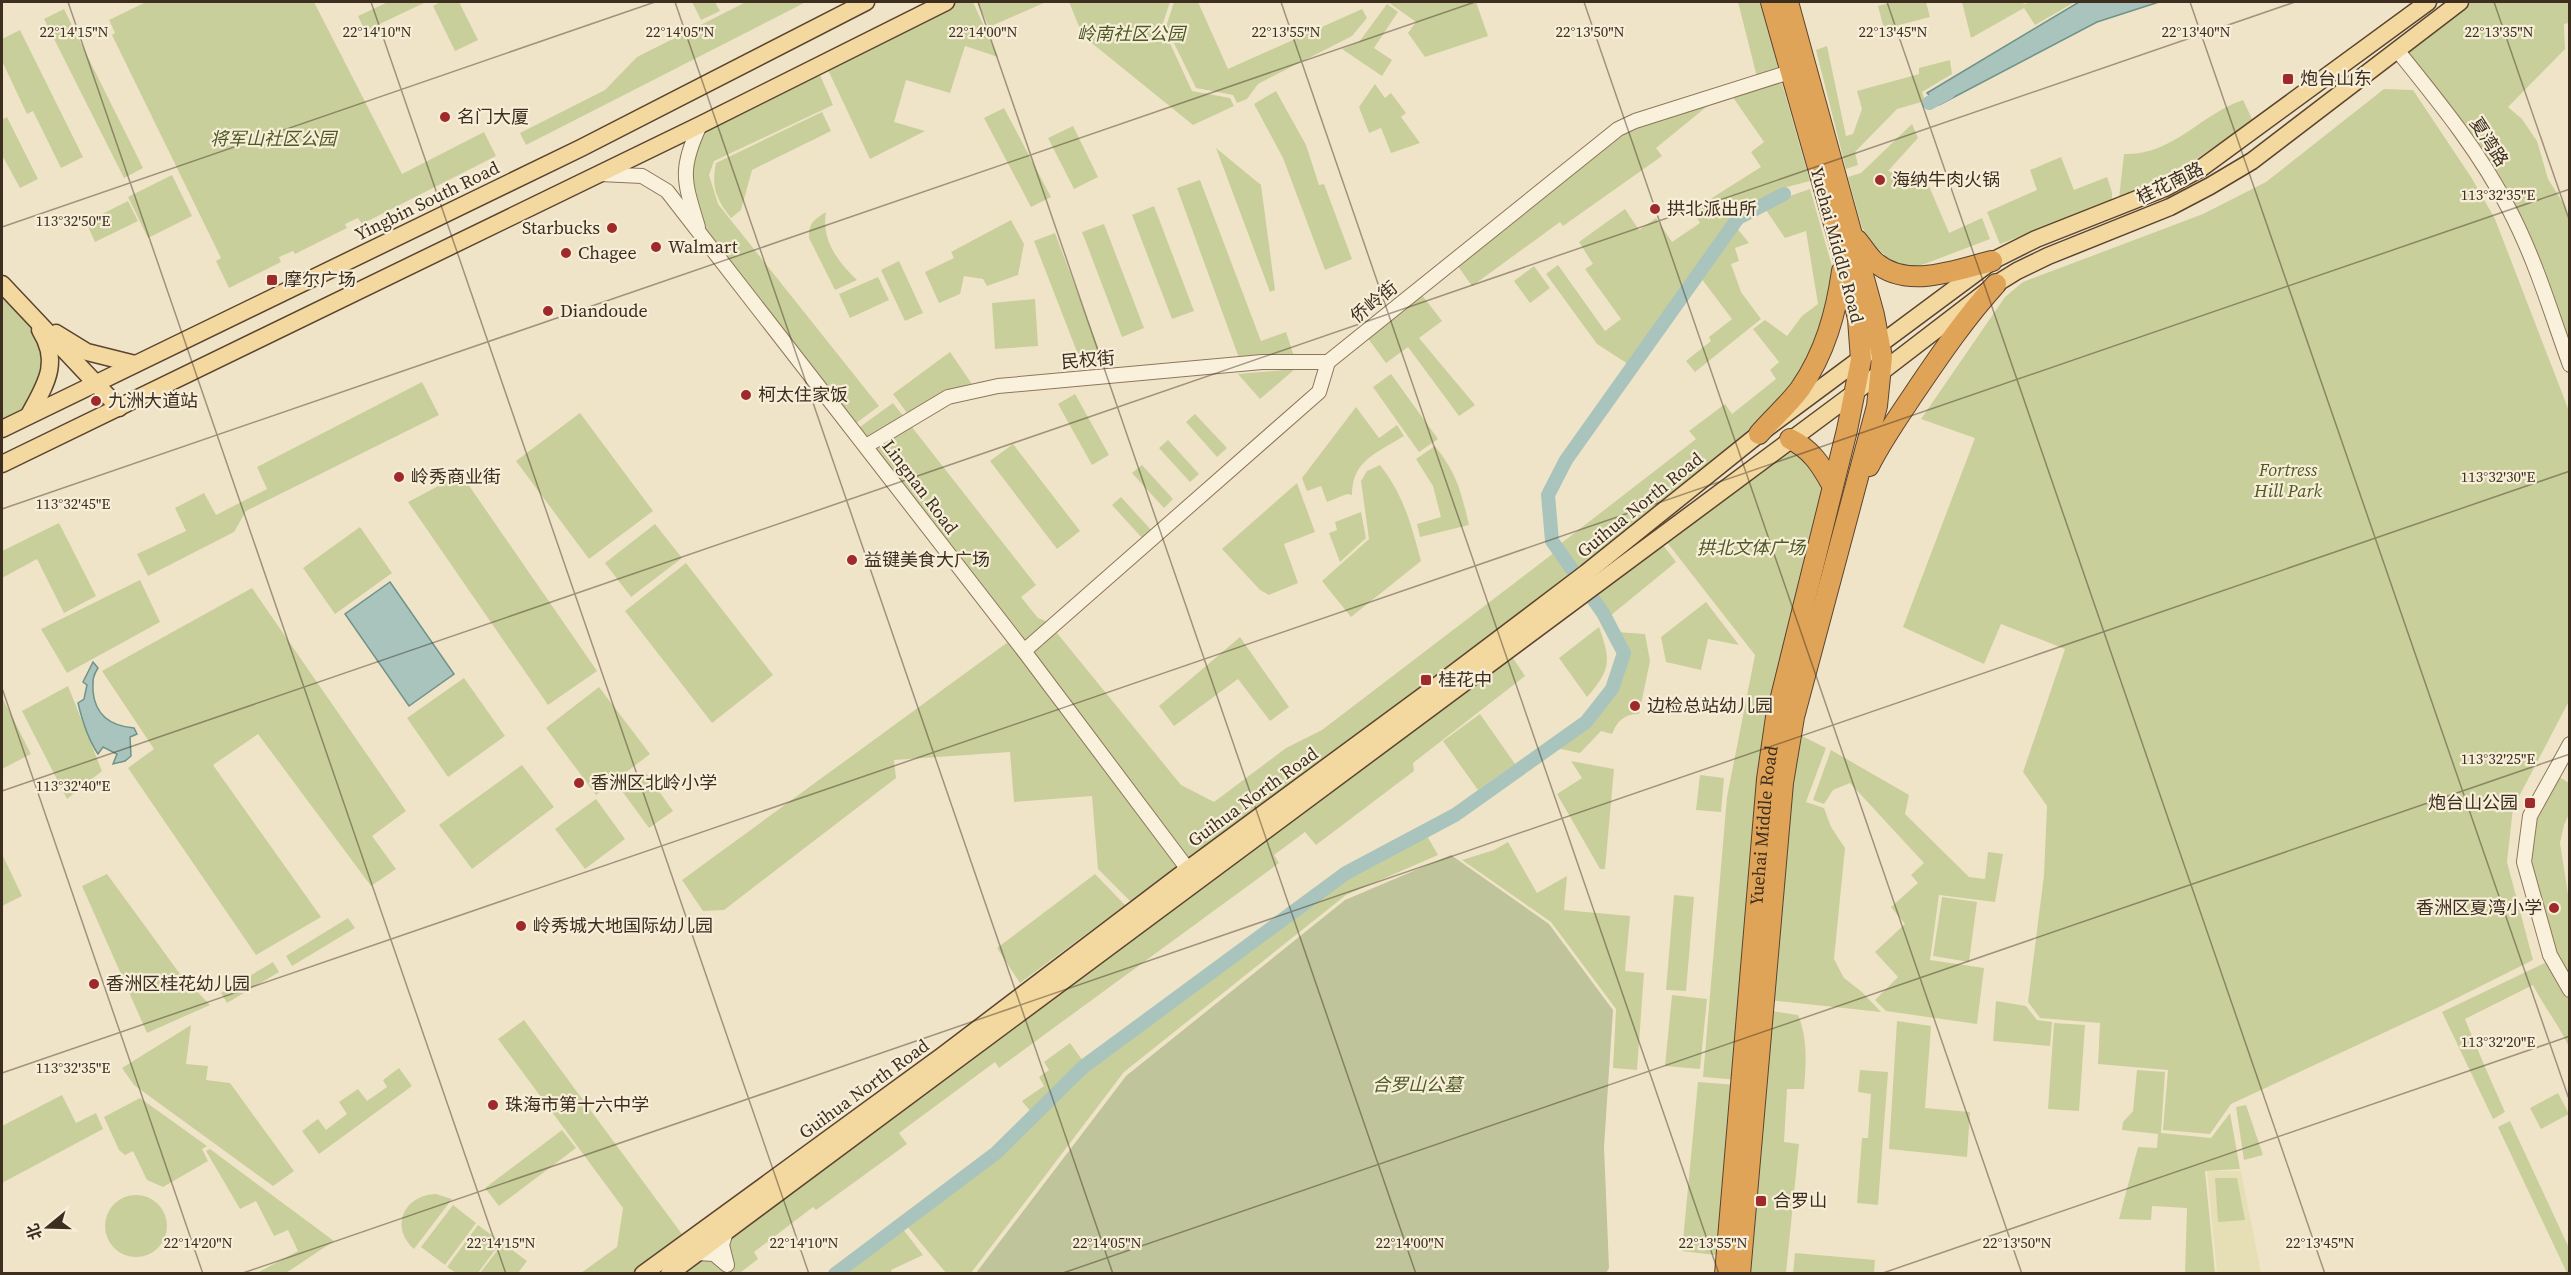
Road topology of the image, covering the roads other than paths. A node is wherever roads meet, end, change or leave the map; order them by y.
1 (866, 2) edge
2 (946, 2) edge
3 (1771, 2) edge
4 (1788, 2) edge
5 (2428, 2) edge
6 (2460, 2) edge
7 (2397, 50) junction
8 (1799, 69) junction
9 (700, 125) junction
10 (595, 174) junction
11 (701, 234) junction
12 (1853, 237) junction
13 (1844, 259) junction
14 (1992, 261) junction
15 (2, 284) edge
16 (1996, 284) junction
17 (31, 317) junction
18 (1881, 345) junction
19 (1861, 360) junction
20 (1328, 362) junction
21 (135, 364) junction
22 (2570, 365) edge
23 (1881, 373) junction
24 (97, 382) junction
25 (1854, 393) junction
26 (119, 408) junction
27 (29, 415) junction
28 (2, 429) edge
29 (1759, 434) junction
30 (1790, 439) junction
31 (866, 446) junction
32 (2, 464) edge
33 (1832, 485) junction
34 (1848, 509) junction
35 (1591, 578) junction
36 (1024, 651) junction
37 (2570, 744) edge
38 (1192, 875) junction
39 (2570, 990) edge
40 (726, 1232) junction
41 (697, 1253) junction
42 (730, 1269) edge
43 (643, 1274) edge
44 (669, 1274) edge
45 (1725, 1274) edge
46 (1740, 1274) edge

1 - 21 main road, Yingbin South Road
2 - 9 main road
3 - 8 highway, Yuehai Middle Road
4 - 8 highway, Yuehai Middle Road
5 - 14 main road, 桂花南路
6 - 7 main road, 桂花南路
7 - 16 main road, 桂花南路
7 - 22 street, 夏湾路
8 - 12 highway, Yuehai Middle Road
8 - 13 highway, Yuehai Middle Road
8 - 20 street, 侨岭街
9 - 10 main road
9 - 11 street
10 - 11 street, Lingnan Road
10 - 26 main road
11 - 31 street, Lingnan Road
12 - 14 highway
12 - 18 highway, Yuehai Middle Road
13 - 19 highway, Yuehai Middle Road
13 - 29 highway
14 - 18 main road, 桂花南路
15 - 17 main road
16 - 23 main road, 桂花南路
16 - 34 highway
17 - 21 main road
17 - 24 main road
17 - 27 main road
18 - 19 main road, Guihua North Road
18 - 23 highway, Yuehai Middle Road
19 - 25 highway, Yuehai Middle Road
19 - 29 main road, Guihua North Road
20 - 31 street, 民权街
20 - 36 street
21 - 24 main road, Yingbin South Road
23 - 25 main road, Guihua North Road
23 - 34 highway, Yuehai Middle Road
24 - 26 main road
24 - 27 main road, Yingbin South Road
25 - 30 main road, Guihua North Road
25 - 33 highway, Yuehai Middle Road
26 - 32 main road
27 - 28 main road, Yingbin South Road
29 - 35 main road, Guihua North Road
30 - 33 highway
30 - 35 main road, Guihua North Road
31 - 36 street, Lingnan Road
33 - 45 highway, Yuehai Middle Road
34 - 46 highway, Yuehai Middle Road
35 - 38 main road, Guihua North Road
36 - 38 street, Lingnan Road
37 - 39 street
38 - 40 main road, Guihua North Road
38 - 43 main road, Guihua North Road
40 - 41 main road, Guihua North Road
40 - 42 street
41 - 42 street
41 - 44 main road, Guihua North Road

